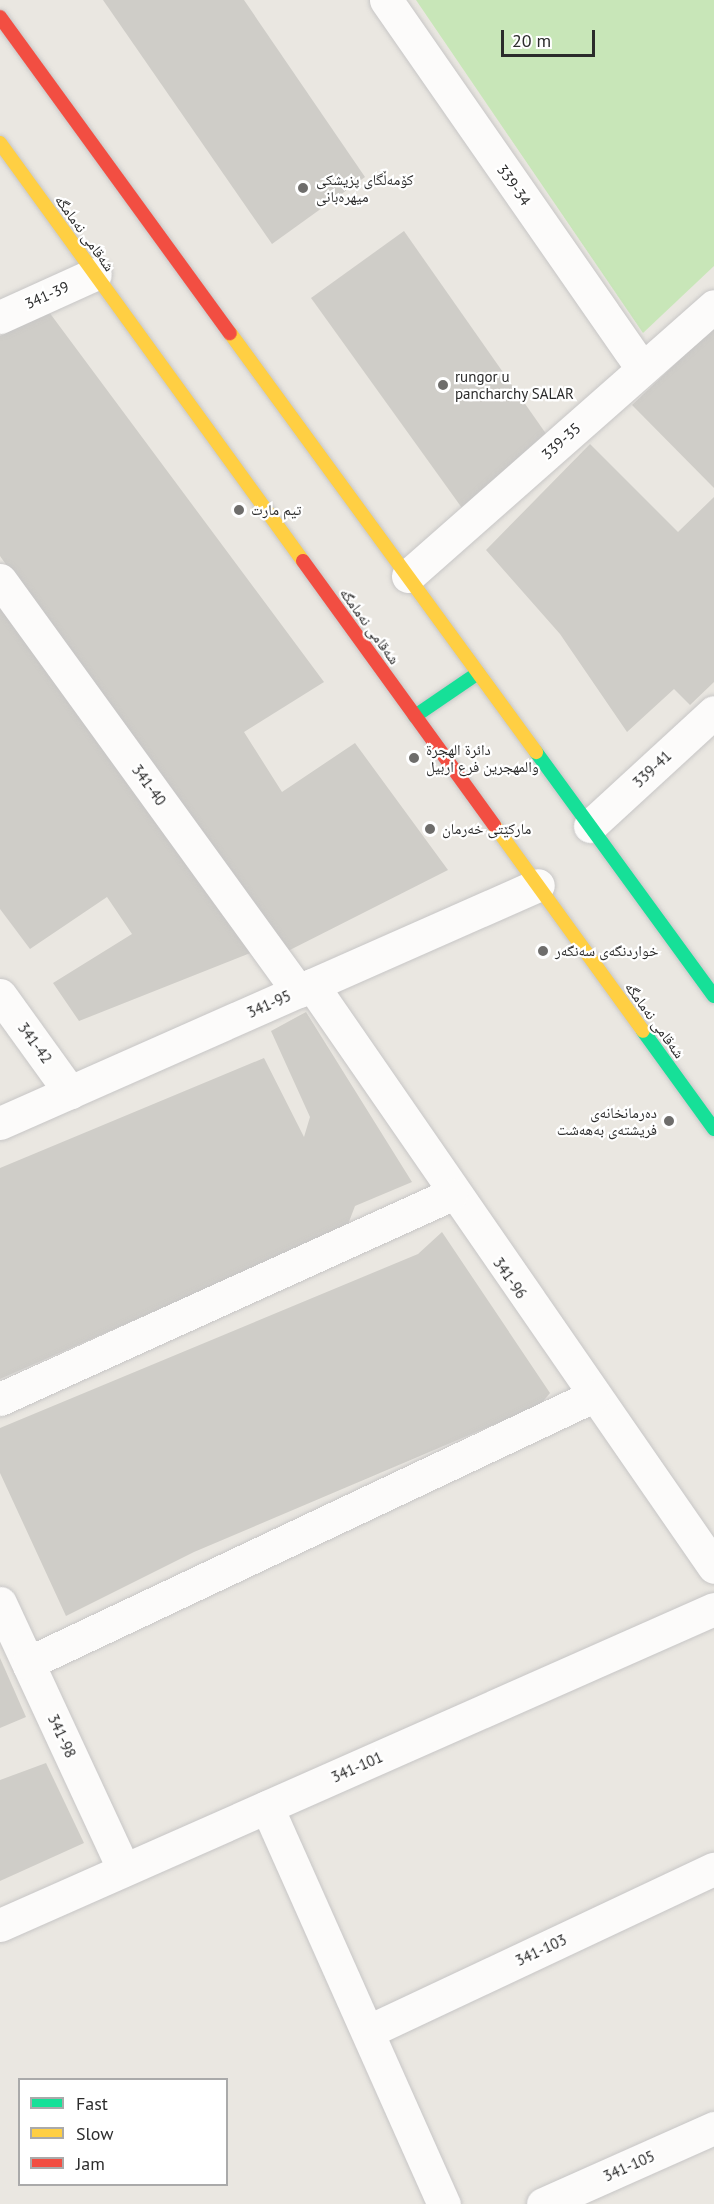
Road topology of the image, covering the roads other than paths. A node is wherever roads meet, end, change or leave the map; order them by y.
1 (386, 0) edge
2 (0, 17) edge
3 (0, 143) edge
4 (95, 274) junction
5 (714, 306) edge
6 (0, 317) edge
7 (642, 369) junction
8 (408, 576) junction
9 (0, 580) edge
10 (478, 673) junction
11 (714, 712) edge
12 (415, 716) junction
13 (590, 826) junction
14 (538, 885) junction
15 (305, 988) junction
16 (0, 995) edge
17 (714, 996) edge
18 (70, 1092) junction
19 (0, 1123) edge
20 (714, 1129) edge
21 (451, 1194) junction
22 (593, 1396) junction
23 (0, 1399) edge
24 (714, 1567) edge
25 (0, 1603) edge
26 (714, 1609) edge
27 (28, 1663) junction
28 (267, 1807) junction
29 (714, 1869) edge
30 (124, 1870) junction
31 (0, 1925) edge
32 (369, 2031) junction
33 (714, 2128) edge
34 (444, 2204) edge
35 (543, 2204) edge

1 - 7 street, 339-34
2 - 8 main road
3 - 4 main road, شەقامی نەمامگە
4 - 6 street, 341-39
4 - 12 main road, شەقامی نەمامگە
5 - 7 street, 339-35
7 - 8 street, 339-35
8 - 10 main road
9 - 15 street, 341-40
10 - 12 main road
10 - 13 main road
11 - 13 street, 339-41
12 - 14 main road, شەقامی نەمامگە
13 - 17 main road
14 - 15 street, 341-95
14 - 20 main road, شەقامی نەمامگە
15 - 18 street, 341-95
15 - 21 street, 341-96
16 - 18 street, 341-42
18 - 19 street, 341-95
21 - 22 street, 341-96
21 - 23 street
22 - 24 street, 341-96
22 - 27 street
25 - 27 street, 341-98
26 - 28 street, 341-101
27 - 30 street, 341-98
28 - 30 street, 341-101
28 - 32 street
29 - 32 street, 341-103
30 - 31 street, 341-101
32 - 34 street
33 - 35 street, 341-105

